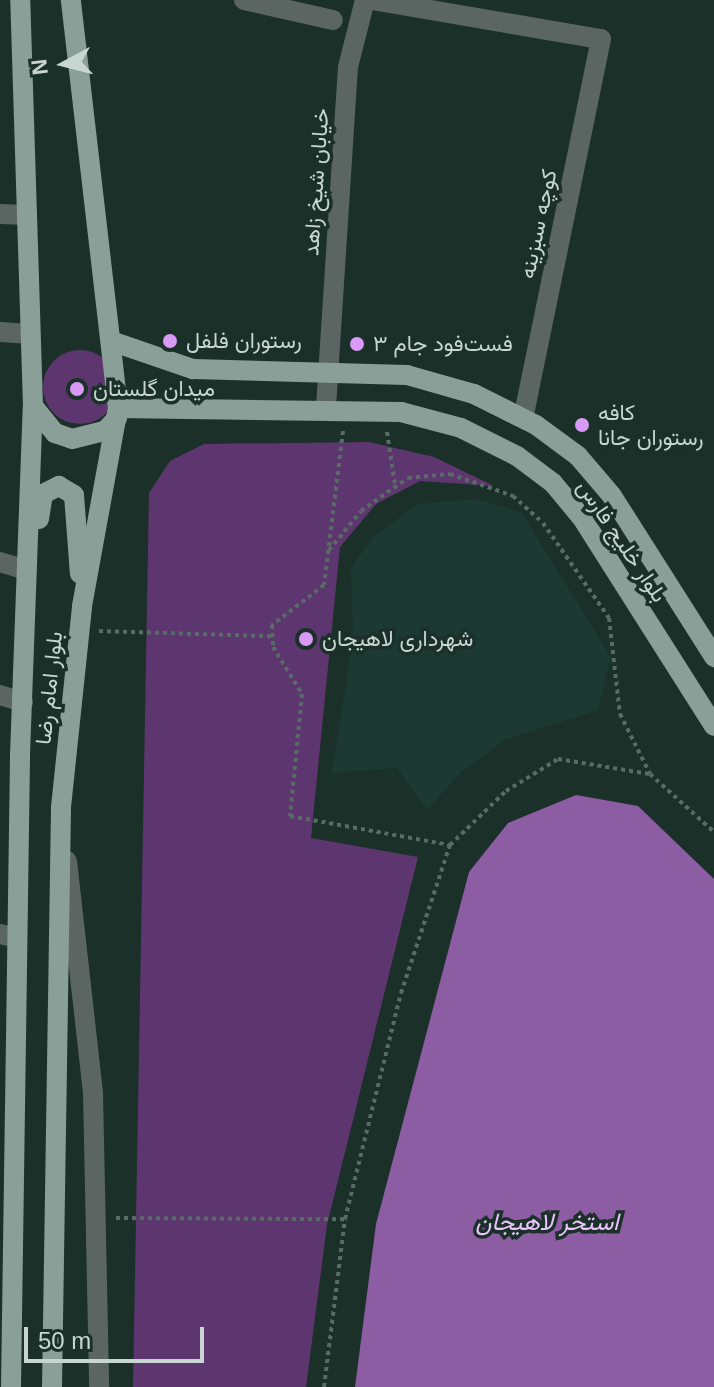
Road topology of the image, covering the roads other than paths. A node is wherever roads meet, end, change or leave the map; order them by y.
1 (20, 0) edge
2 (71, 0) edge
3 (244, 0) edge
4 (365, 0) edge
5 (372, 0) edge
6 (333, 20) dead end
7 (0, 214) edge
8 (27, 215) junction
9 (0, 332) edge
10 (30, 334) junction
11 (111, 341) junction
12 (327, 370) junction
13 (33, 406) junction
14 (336, 408) junction
15 (118, 413) junction
16 (523, 418) junction
17 (0, 562) edge
18 (27, 570) junction
19 (82, 606) junction
20 (25, 618) junction
21 (714, 657) edge
22 (0, 695) edge
23 (23, 702) junction
24 (714, 726) edge
25 (61, 807) junction
26 (8, 936) edge
27 (7, 1174) edge
28 (11, 1387) edge
29 (52, 1387) edge
30 (99, 1387) edge

1 - 8 main road, بلوار امام رضا
2 - 11 main road, بلوار امام رضا
3 - 6 street
4 - 12 street, خیابان شیخ زاهد
5 - 16 street, کوچه سبزینه
7 - 8 street
8 - 10 main road, بلوار امام رضا
9 - 10 street
10 - 13 main road, بلوار امام رضا
11 - 12 main road, بلوار خلیج فارس
11 - 15 main road, بلوار امام رضا
12 - 14 street, خیابان شیخ زاهد
12 - 16 main road, بلوار خلیج فارس
13 - 15 main road
13 - 18 main road, بلوار امام رضا
14 - 15 main road, بلوار خلیج فارس
14 - 24 main road, بلوار خلیج فارس
15 - 19 main road, بلوار امام رضا
16 - 21 main road, بلوار خلیج فارس
17 - 18 street
18 - 20 main road, بلوار امام رضا
19 - 20 main road
19 - 25 main road, بلوار امام رضا
20 - 23 main road, بلوار امام رضا
22 - 23 street
23 - 26 main road, بلوار امام رضا
25 - 29 main road, بلوار امام رضا
25 - 30 street
26 - 27 main road, بلوار امام رضا
27 - 28 main road, بلوار امام رضا

